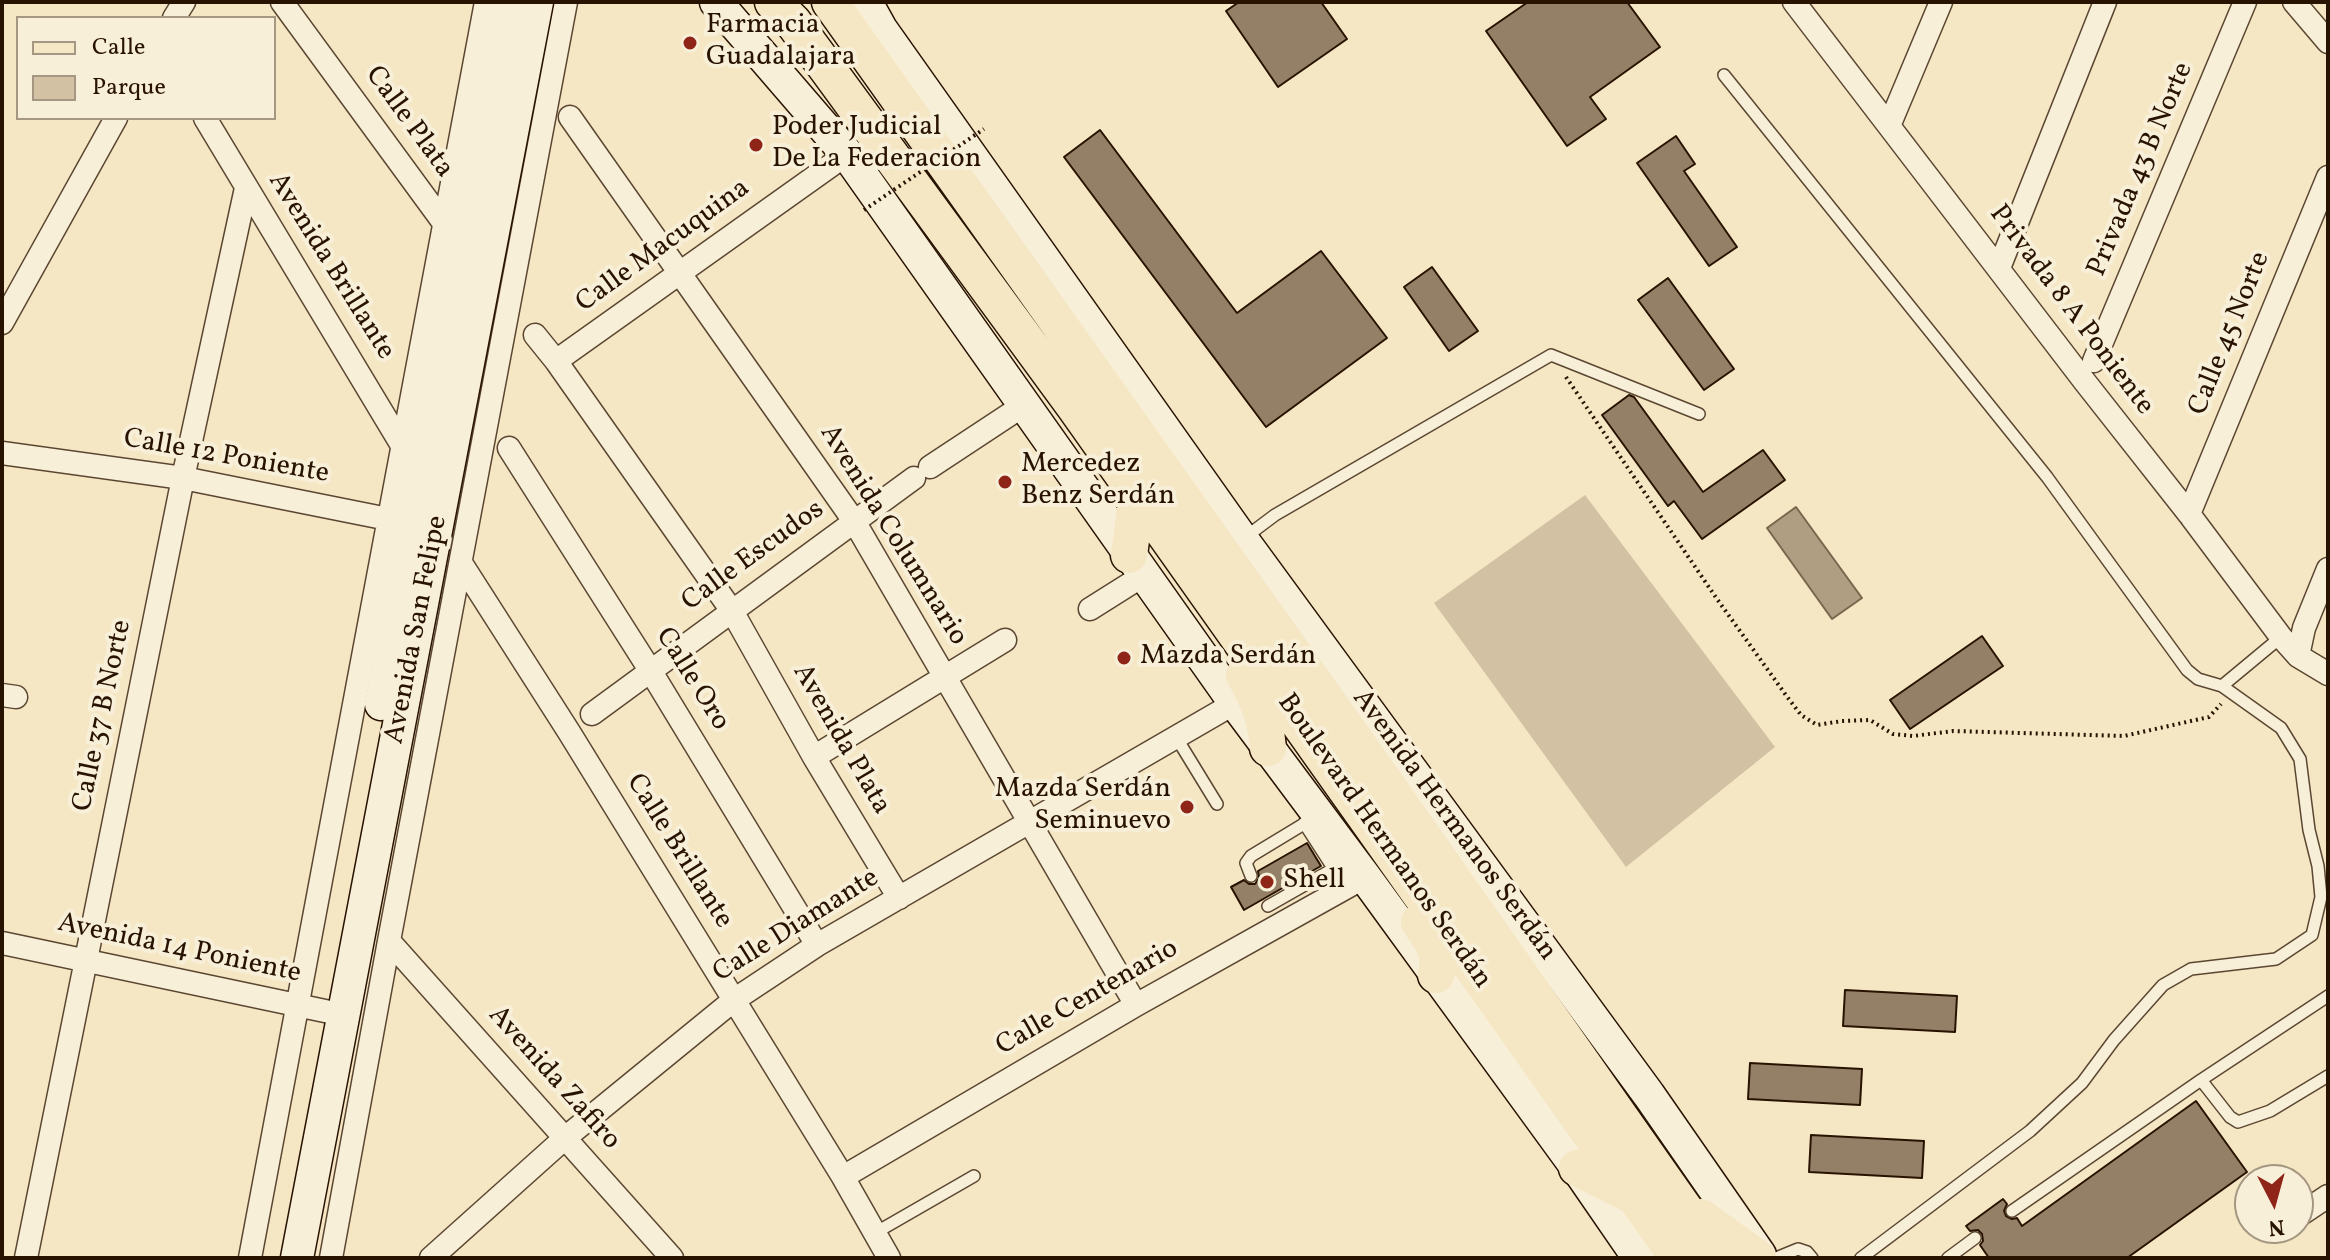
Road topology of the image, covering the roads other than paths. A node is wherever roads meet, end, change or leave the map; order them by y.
1 (282, 2) edge
2 (486, 2) edge
3 (512, 2) edge
4 (537, 2) edge
5 (566, 2) edge
6 (716, 2) edge
7 (773, 2) edge
8 (830, 2) edge
9 (866, 2) edge
10 (1794, 2) edge
11 (1941, 2) edge
12 (2105, 2) edge
13 (2245, 2) edge
14 (2294, 2) edge
15 (2328, 42) edge
16 (1724, 75) dead end
17 (570, 117) dead end
18 (115, 120) edge
19 (206, 120) edge
20 (1889, 126) junction
21 (847, 154) junction
22 (2328, 177) edge
23 (246, 188) junction
24 (445, 225) junction
25 (465, 254) junction
26 (1999, 268) junction
27 (679, 272) junction
28 (484, 280) junction
29 (2, 323) edge
30 (535, 335) dead end
31 (556, 361) junction
32 (2094, 361) dead end
33 (1024, 405) junction
34 (1699, 414) dead end
35 (403, 447) junction
36 (509, 448) dead end
37 (2, 453) edge
38 (183, 478) junction
39 (1137, 495) junction
40 (2189, 514) junction
41 (854, 521) junction
42 (414, 524) junction
43 (1242, 539) junction
44 (461, 563) junction
45 (1137, 565) junction
46 (2328, 569) edge
47 (1090, 609) dead end
48 (732, 611) junction
49 (1229, 625) junction
50 (2281, 637) junction
51 (1005, 640) dead end
52 (2298, 656) junction
53 (650, 670) junction
54 (2328, 674) edge
55 (945, 678) junction
56 (2222, 686) junction
57 (1235, 703) junction
58 (592, 714) dead end
59 (1176, 737) junction
60 (1268, 748) junction
61 (814, 757) junction
62 (1217, 804) dead end
63 (1312, 819) junction
64 (1029, 822) junction
65 (1386, 846) junction
66 (1349, 873) junction
67 (1251, 876) dead end
68 (899, 898) junction
69 (389, 941) junction
70 (2, 943) edge
71 (817, 945) junction
72 (84, 961) junction
73 (1436, 975) junction
74 (2328, 996) edge
75 (734, 1000) junction
76 (1136, 1005) junction
77 (322, 1010) junction
78 (2328, 1076) edge
79 (2201, 1080) junction
80 (565, 1138) junction
81 (1577, 1168) junction
82 (974, 1176) dead end
83 (843, 1177) junction
84 (1634, 1196) junction
85 (1678, 1201) junction
86 (2012, 1211) dead end
87 (875, 1233) junction
88 (1975, 1238) dead end
89 (296, 1249) edge
90 (26, 1258) edge
91 (250, 1258) edge
92 (331, 1258) edge
93 (431, 1258) edge
94 (672, 1258) edge
95 (889, 1258) edge
96 (1639, 1258) edge
97 (1678, 1258) edge
98 (1719, 1258) edge
99 (1760, 1258) edge
100 (1776, 1258) edge
101 (1812, 1258) edge
102 (1861, 1258) edge
103 (1948, 1258) edge

1 - 24 street, Calle Plata
2 - 24 street, Avenida San Felipe
3 - 25 main road, Avenida San Felipe
4 - 28 main road, Avenida San Felipe
5 - 44 street, Avenida San Felipe
6 - 21 main road
7 - 39 main road, Boulevard Hermanos Serdán
8 - 85 main road, Boulevard Hermanos Serdán
9 - 43 main road, Avenida Hermanos Serdán
10 - 20 street, Privada 8 A Poniente
11 - 20 street
12 - 26 street
13 - 32 street, Privada 43 B Norte
14 - 15 street
16 - 56 lane
17 - 27 street, Avenida Columnario
18 - 29 street
19 - 23 street, Avenida Brillante
20 - 26 street, Privada 8 A Poniente
21 - 27 street, Calle Macuquina
21 - 33 main road
22 - 40 street, Calle 45 Norte
23 - 35 street, Avenida Brillante
23 - 38 street, Calle 37 B Norte
24 - 25 street, Calle Plata
24 - 35 street, Avenida San Felipe
25 - 28 street, Calle Plata
25 - 42 main road, Avenida San Felipe
26 - 40 street, Privada 8 A Poniente
27 - 31 street, Calle Macuquina
27 - 41 street, Avenida Columnario
28 - 42 main road, Avenida San Felipe
30 - 31 street
31 - 48 street
33 - 41 street, Calle Escudos
33 - 45 main road
34 - 43 lane
35 - 42 street, Avenida San Felipe
36 - 53 street, Calle Oro
37 - 38 street, Calle 12 Poniente
38 - 42 street, Calle 12 Poniente
38 - 72 street, Calle 37 B Norte
39 - 45 main road
39 - 49 main road, Boulevard Hermanos Serdán
40 - 50 street, Privada 8 A Poniente
41 - 48 street, Calle Escudos
41 - 55 street, Avenida Columnario
42 - 77 main road, Avenida San Felipe
42 - 77 street, Avenida San Felipe
43 - 99 main road, Avenida Hermanos Serdán
44 - 69 street, Avenida San Felipe
44 - 75 street, Calle Brillante
45 - 47 street
45 - 57 main road
46 - 52 street
48 - 53 street, Calle Escudos
48 - 61 street, Avenida Plata
49 - 60 main road
49 - 65 main road, Boulevard Hermanos Serdán
50 - 52 street, Privada 8 A Poniente
50 - 56 lane
51 - 55 street
52 - 54 street, Privada 8 A Poniente
53 - 58 street, Calle Escudos
53 - 71 street, Calle Oro
55 - 61 street
55 - 64 street, Avenida Columnario
56 - 102 lane
57 - 59 street, Calle Diamante
57 - 60 main road
59 - 62 lane
59 - 64 street, Calle Diamante
60 - 63 main road
61 - 68 street, Avenida Plata
63 - 66 main road
63 - 67 lane
64 - 68 street, Calle Diamante
64 - 76 street, Avenida Columnario
65 - 73 main road
65 - 84 main road, Boulevard Hermanos Serdán
66 - 73 main road
66 - 76 street, Calle Centenario
68 - 71 street, Calle Diamante
69 - 80 street, Avenida Zafiro
69 - 92 street, Avenida San Felipe
70 - 72 street, Avenida 14 Poniente
71 - 75 street, Calle Diamante
72 - 77 street, Avenida 14 Poniente
72 - 90 street, Calle 37 B Norte
73 - 81 main road
74 - 79 lane
75 - 80 street, Calle Diamante
75 - 83 street, Calle Brillante
76 - 83 street, Calle Centenario
77 - 89 main road, Avenida San Felipe
77 - 91 street, Avenida San Felipe
78 - 79 lane
79 - 86 lane
80 - 93 street, Calle Diamante
80 - 94 street, Avenida Zafiro
81 - 84 main road
81 - 96 main road
82 - 87 lane
83 - 87 street, Calle Brillante
84 - 97 main road, Boulevard Hermanos Serdán
85 - 98 main road, Boulevard Hermanos Serdán
85 - 99 main road
87 - 95 street, Calle Brillante
88 - 103 lane
100 - 101 lane

